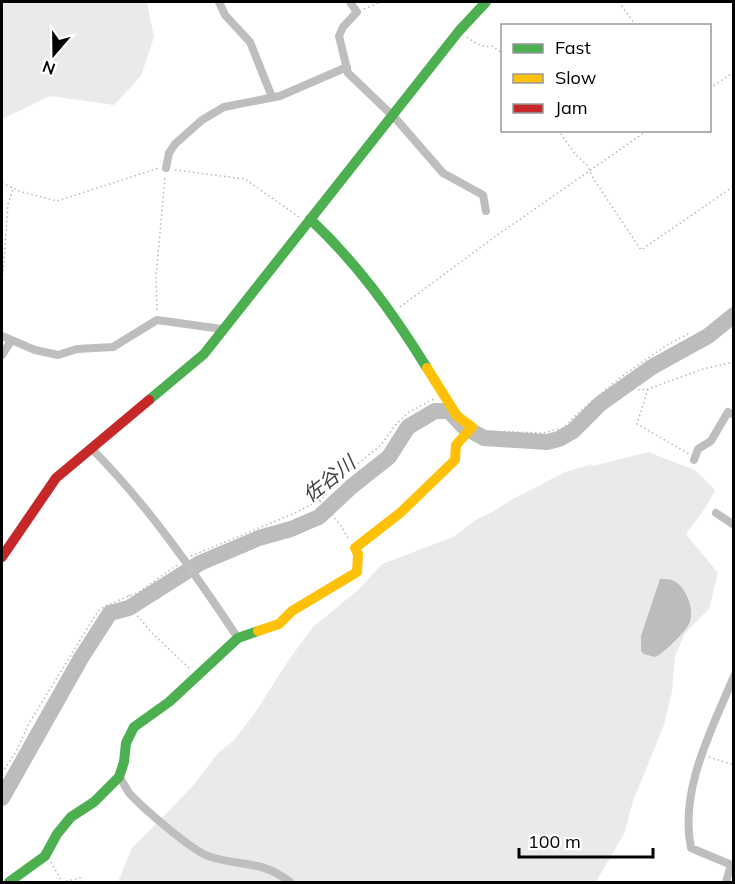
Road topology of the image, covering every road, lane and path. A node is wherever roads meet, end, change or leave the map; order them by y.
1 (219, 2) edge
2 (350, 2) edge
3 (380, 2) edge
4 (486, 2) edge
5 (619, 2) edge
6 (357, 12) junction
7 (635, 24) edge
8 (459, 31) junction
9 (501, 52) edge
10 (347, 67) junction
11 (734, 72) edge
12 (711, 87) edge
13 (272, 97) junction
14 (391, 116) junction
15 (559, 132) edge
16 (645, 132) edge
17 (166, 168) junction
18 (589, 172) junction
19 (2, 183) edge
20 (734, 186) edge
21 (13, 188) junction
22 (486, 211) dead end
23 (308, 221) junction
24 (2, 285) edge
25 (392, 313) junction
26 (157, 320) junction
27 (222, 329) junction
28 (690, 333) dead end
29 (2, 336) edge
30 (11, 341) junction
31 (2, 355) edge
32 (734, 362) edge
33 (648, 389) junction
34 (638, 390) dead end
35 (443, 394) junction
36 (734, 415) edge
37 (472, 426) junction
38 (91, 448) junction
39 (694, 458) joint
40 (320, 500) junction
41 (716, 513) dead end
42 (734, 525) edge
43 (355, 548) junction
44 (2, 557) edge
45 (185, 559) junction
46 (129, 595) junction
47 (238, 638) junction
48 (201, 674) junction
49 (734, 676) edge
50 (702, 755) junction
51 (734, 765) edge
52 (2, 773) edge
53 (119, 777) junction
54 (45, 856) junction
55 (732, 866) edge
56 (9, 882) edge
57 (82, 882) edge
58 (290, 882) edge
59 (726, 882) edge

1 - 13 street
2 - 6 street
3 - 6 path
4 - 8 street
5 - 7 path
6 - 10 street
8 - 9 path
8 - 14 street
10 - 13 street
10 - 14 street
11 - 12 path
13 - 17 street
14 - 22 street
14 - 23 street
15 - 18 path
16 - 18 path
17 - 21 path
17 - 23 path
17 - 26 path
18 - 20 path
18 - 25 path
19 - 21 path
21 - 24 path
23 - 25 street
23 - 27 street
25 - 35 street
26 - 27 street
26 - 30 street
27 - 38 street
28 - 37 path
29 - 30 street
30 - 31 street
32 - 33 path
33 - 34 path
33 - 39 path
35 - 37 street
35 - 40 path
36 - 39 street
37 - 43 street
38 - 44 street
38 - 45 street
40 - 43 path
40 - 45 path
41 - 42 street
43 - 47 street
45 - 46 path
45 - 47 street
46 - 48 path
46 - 52 path
47 - 48 street
48 - 53 street
49 - 50 street
50 - 51 path
50 - 55 street
53 - 54 street
53 - 58 street
54 - 56 street
54 - 57 path
55 - 59 street

